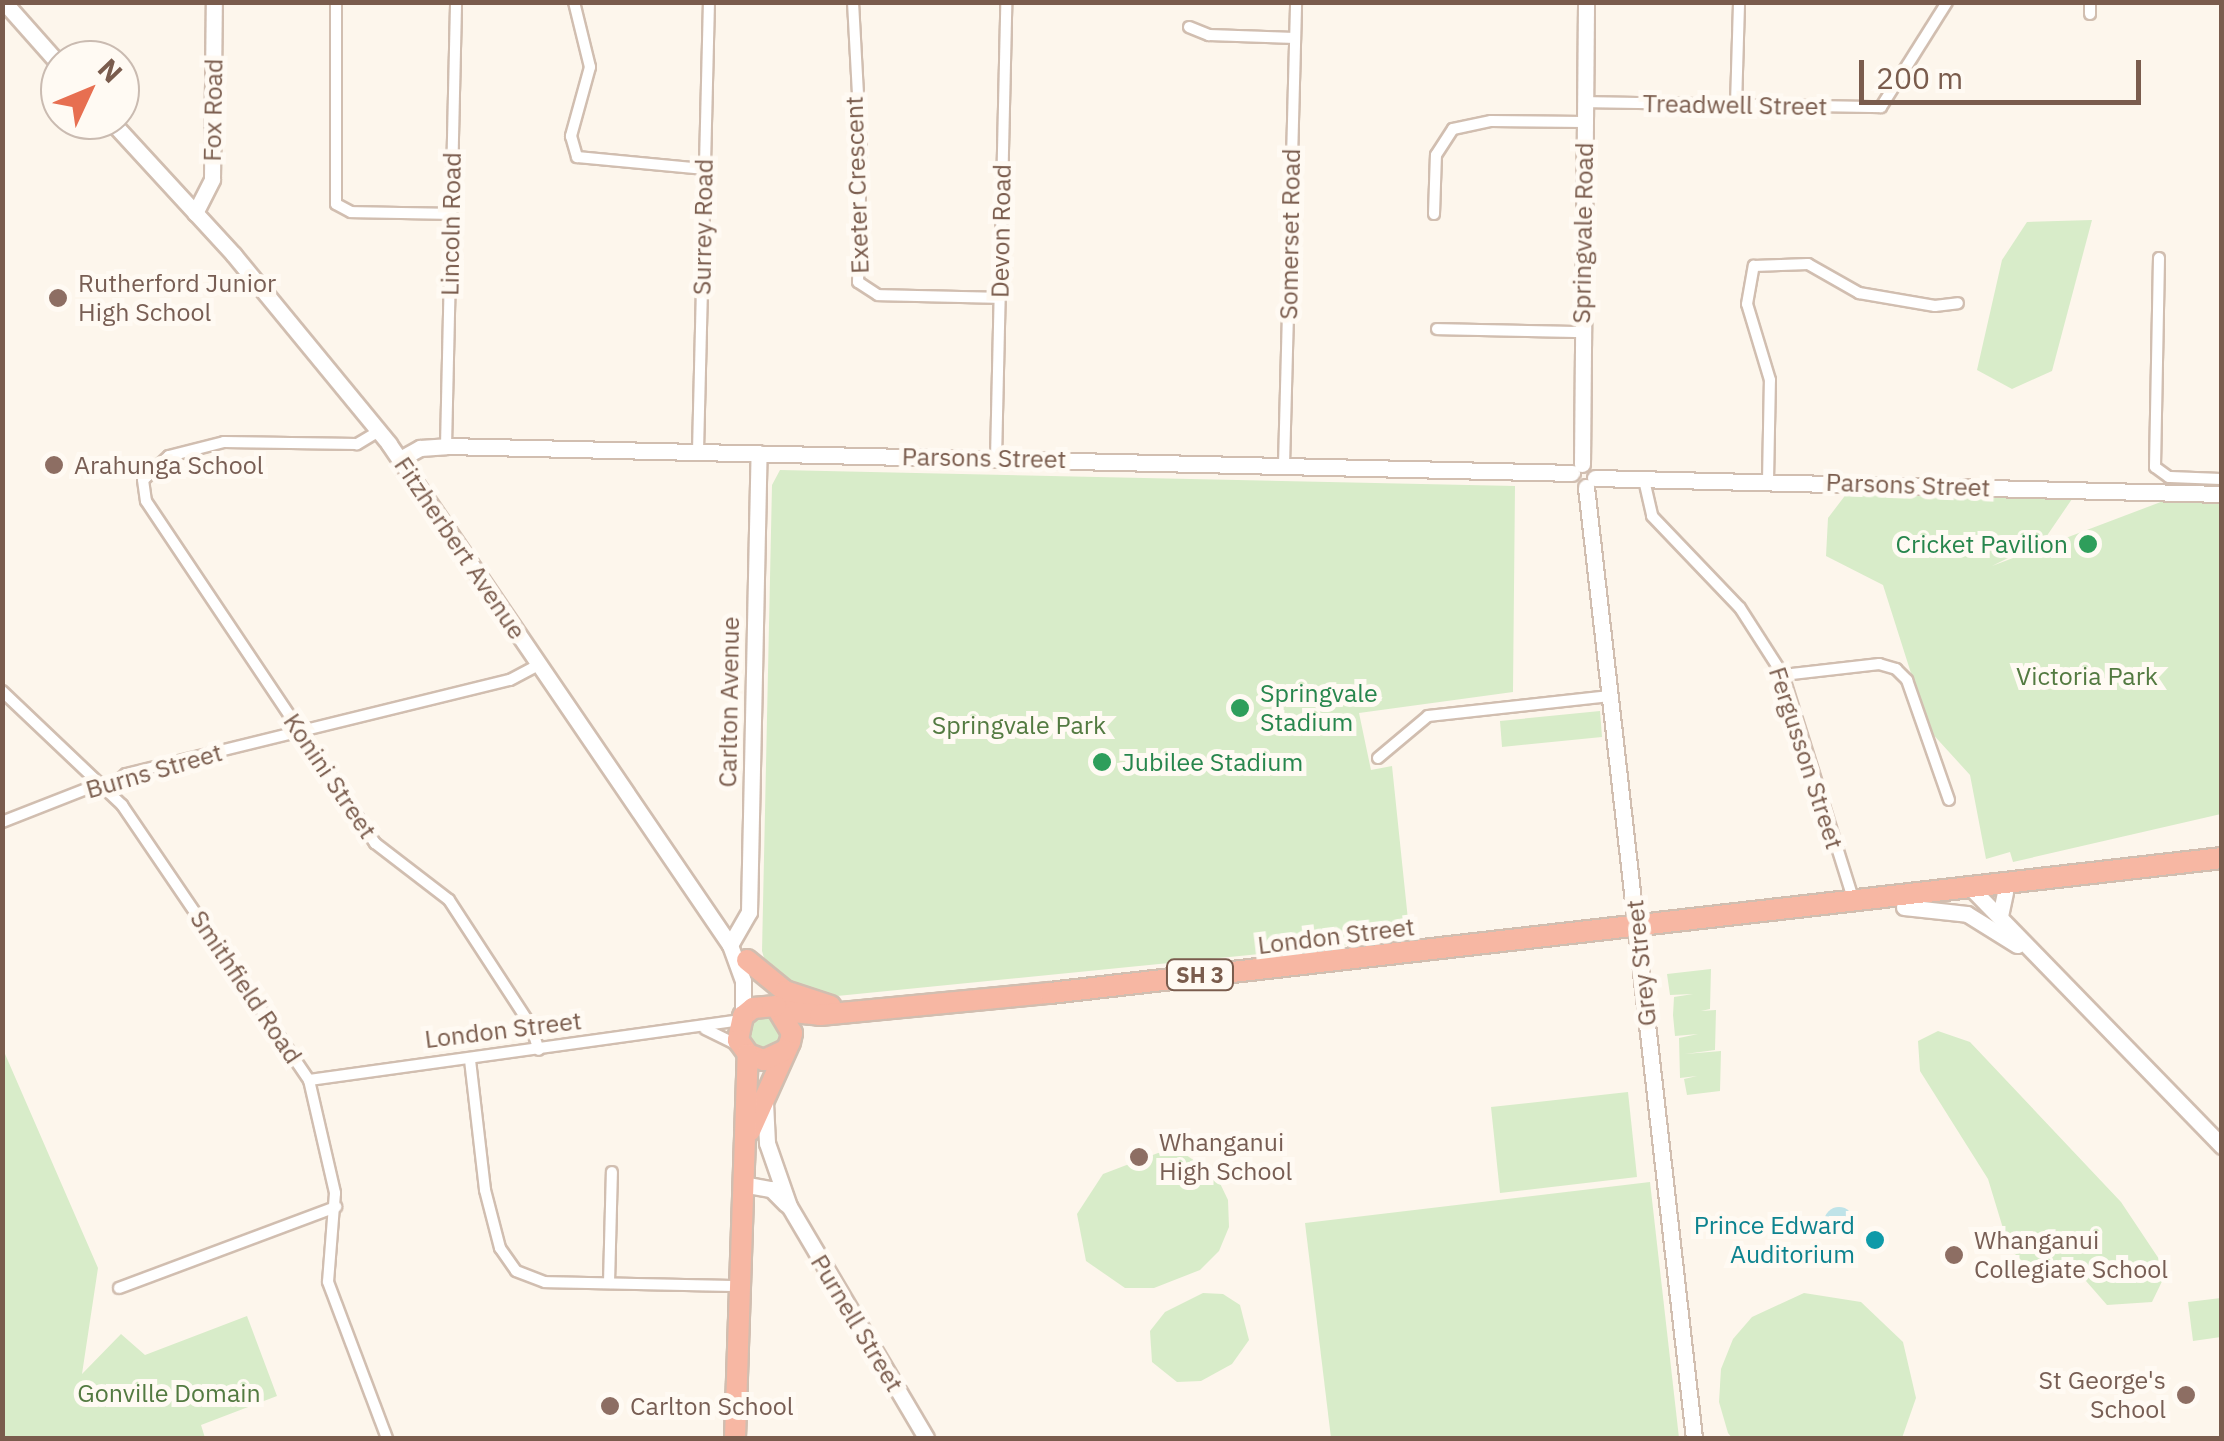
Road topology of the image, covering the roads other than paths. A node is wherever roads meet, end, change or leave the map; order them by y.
1 (214, 2) edge
2 (336, 2) edge
3 (456, 2) edge
4 (574, 2) edge
5 (710, 2) edge
6 (853, 2) edge
7 (1006, 2) edge
8 (1296, 2) edge
9 (1586, 2) edge
10 (1739, 2) edge
11 (1947, 2) edge
12 (3, 6) edge
13 (1189, 28) dead end
14 (1295, 38) junction
15 (40, 42) edge
16 (1584, 102) junction
17 (1736, 105) junction
18 (1584, 122) junction
19 (128, 140) edge
20 (705, 169) junction
21 (195, 213) junction
22 (451, 214) junction
23 (1434, 214) dead end
24 (2159, 258) dead end
25 (1000, 298) junction
26 (1958, 303) dead end
27 (1436, 329) dead end
28 (1582, 332) junction
29 (378, 430) junction
30 (446, 446) junction
31 (698, 451) junction
32 (759, 454) junction
33 (400, 459) junction
34 (996, 459) junction
35 (1284, 465) junction
36 (1577, 469) junction
37 (2222, 479) edge
38 (1644, 480) junction
39 (1768, 482) junction
40 (1590, 483) junction
41 (2222, 494) edge
42 (538, 665) junction
43 (1783, 676) junction
44 (2, 691) edge
45 (1610, 696) junction
46 (300, 732) junction
47 (1378, 758) dead end
48 (105, 786) junction
49 (1949, 800) dead end
50 (2, 822) edge
51 (2222, 858) edge
52 (2054, 882) junction
53 (1976, 892) junction
54 (2005, 893) junction
55 (1853, 900) junction
56 (1904, 907) junction
57 (1820, 908) junction
58 (2000, 916) junction
59 (1636, 926) junction
60 (730, 945) junction
61 (747, 960) junction
62 (2048, 970) junction
63 (780, 1008) junction
64 (858, 1011) junction
65 (741, 1018) junction
66 (704, 1029) junction
67 (788, 1046) junction
68 (539, 1050) junction
69 (745, 1051) junction
70 (470, 1060) junction
71 (308, 1080) junction
72 (764, 1093) junction
73 (2222, 1146) edge
74 (743, 1162) junction
75 (612, 1172) dead end
76 (742, 1184) junction
77 (789, 1206) junction
78 (336, 1207) junction
79 (610, 1282) junction
80 (740, 1286) junction
81 (118, 1288) dead end
82 (387, 1438) edge
83 (736, 1438) edge
84 (926, 1438) edge
85 (1694, 1438) edge

1 - 21 main road, Fox Road
2 - 22 street
3 - 22 street, Lincoln Road
4 - 20 street
5 - 20 street, Surrey Road
6 - 25 street, Exeter Crescent
7 - 25 street, Devon Road
8 - 14 street, Somerset Road
9 - 16 main road, Springvale Road
10 - 17 street
11 - 17 street, Treadwell Street
12 - 15 main road
13 - 14 street
14 - 35 street, Somerset Road
16 - 17 street, Treadwell Street
16 - 18 main road, Springvale Road
18 - 23 street
18 - 28 main road, Springvale Road
19 - 21 main road, Fitzherbert Avenue
20 - 31 street, Surrey Road
21 - 29 main road, Fitzherbert Avenue
22 - 30 street, Lincoln Road
24 - 37 street
25 - 34 street, Devon Road
26 - 39 street
27 - 28 street
28 - 36 main road, Springvale Road
29 - 33 main road, Fitzherbert Avenue
29 - 46 street, Konini Street
30 - 31 main road, Parsons Street
30 - 33 main road, Parsons Street
31 - 32 main road, Parsons Street
32 - 34 main road, Parsons Street
32 - 60 main road, Carlton Avenue
33 - 42 main road, Fitzherbert Avenue
34 - 35 main road, Parsons Street
35 - 36 main road, Parsons Street
36 - 40 main road
38 - 39 main road, Parsons Street
38 - 40 main road, Parsons Street
38 - 43 street, Fergusson Street
39 - 41 main road, Parsons Street
40 - 45 main road, Grey Street
42 - 46 street, Burns Street
42 - 60 main road, Fitzherbert Avenue
43 - 49 street
43 - 55 street, Fergusson Street
44 - 48 street, Smithfield Road
45 - 47 street
45 - 59 main road, Grey Street
46 - 48 street, Burns Street
46 - 68 street, Konini Street
48 - 50 street, Burns Street
48 - 71 street, Smithfield Road
51 - 52 highway, London Street / SH 3
52 - 53 highway, London Street / SH 3
52 - 54 highway, London Street / SH 3
53 - 54 highway, London Street / SH 3
53 - 55 highway, London Street / SH 3
53 - 56 highway, London Street / SH 3
53 - 58 main road
54 - 58 main road
55 - 57 highway, London Street / SH 3
56 - 57 highway, London Street / SH 3
56 - 62 main road
57 - 59 highway, London Street / SH 3
58 - 62 main road
59 - 64 highway, London Street / SH 3
59 - 85 main road, Grey Street
60 - 61 main road
60 - 65 main road, Fitzherbert Avenue
61 - 63 main road
61 - 64 highway
62 - 73 main road
63 - 64 highway, London Street / SH 3
63 - 65 highway, SH 3
63 - 67 highway
64 - 67 highway, London Street / SH 3
65 - 66 street, London Street
65 - 69 highway
66 - 68 street, London Street
66 - 69 street
67 - 69 highway, SH 3
67 - 72 highway
68 - 70 street, London Street
69 - 74 highway
70 - 71 street, London Street
70 - 79 street
71 - 78 street, Smithfield Road
72 - 74 highway
72 - 77 main road, Purnell Street
74 - 76 highway
75 - 79 street
76 - 77 main road
76 - 80 highway
77 - 84 main road, Purnell Street
78 - 81 street
78 - 82 street, Smithfield Road
79 - 80 street
80 - 83 highway

